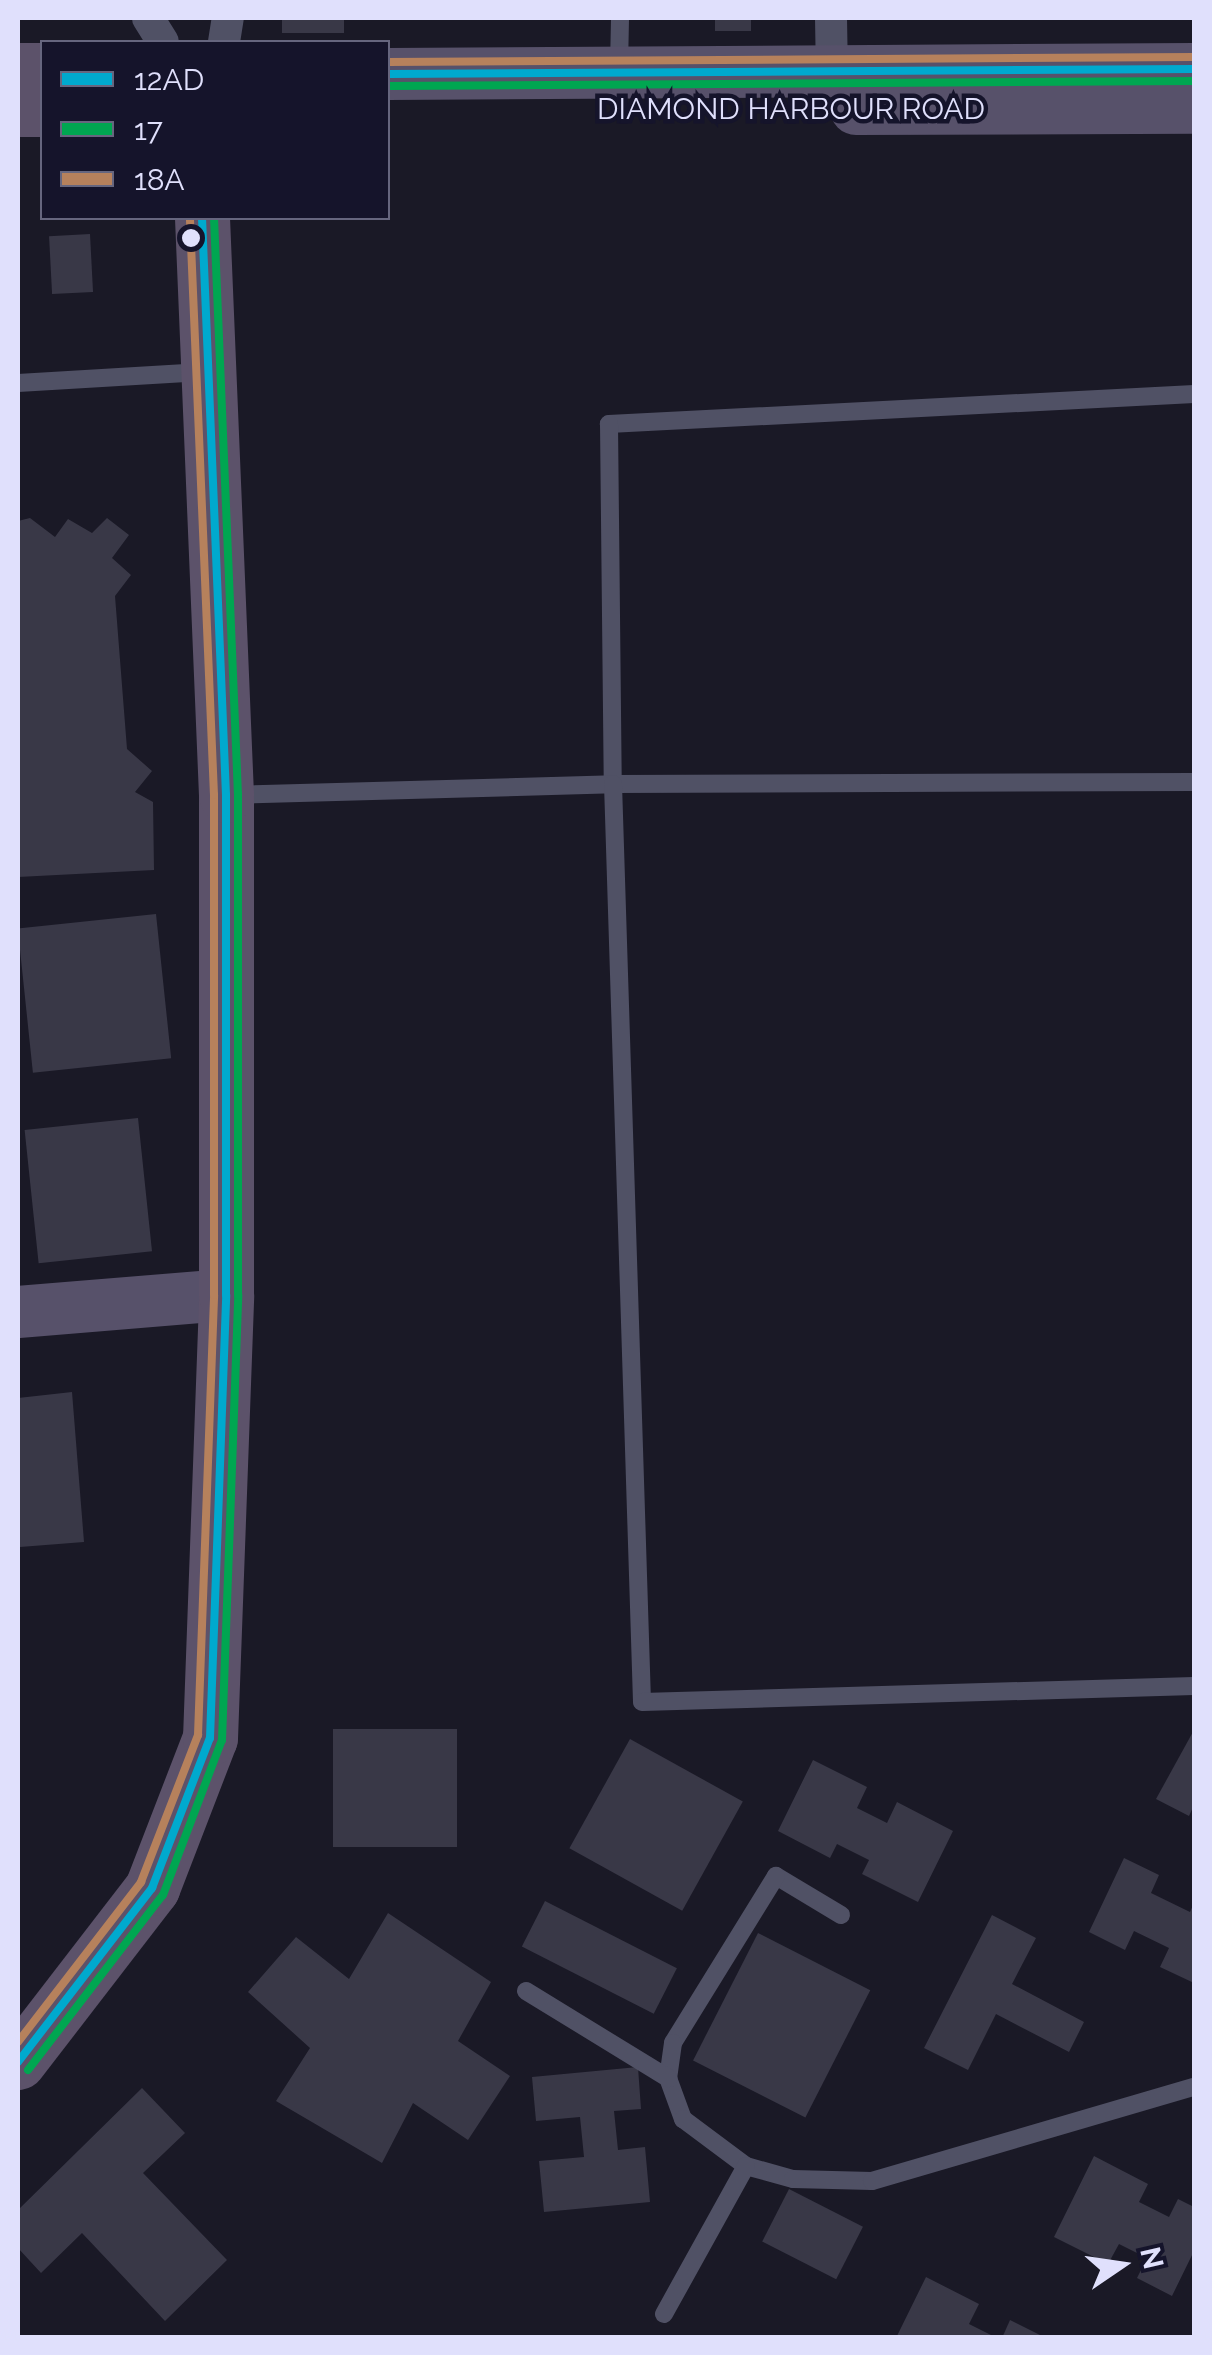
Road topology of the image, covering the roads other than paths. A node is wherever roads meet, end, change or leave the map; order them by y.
1 (148, 18) edge
2 (620, 18) edge
3 (831, 18) edge
4 (162, 40) edge
5 (1194, 69) edge
6 (390, 74) edge
7 (832, 74) junction
8 (619, 76) junction
9 (1194, 108) edge
10 (390, 110) edge
11 (202, 220) edge
12 (214, 371) junction
13 (18, 383) edge
14 (1194, 394) edge
15 (1194, 782) edge
16 (613, 784) junction
17 (226, 795) junction
18 (226, 1295) junction
19 (18, 1312) edge
20 (1194, 1686) edge
21 (841, 1916) dead end
22 (526, 1991) dead end
23 (18, 2062) edge
24 (668, 2078) junction
25 (1194, 2087) edge
26 (746, 2166) junction
27 (664, 2314) dead end

1 - 4 street
2 - 8 lane
3 - 7 street
5 - 7 main road, DIAMOND HARBOUR ROAD
6 - 8 main road, DIAMOND HARBOUR ROAD
7 - 8 main road, DIAMOND HARBOUR ROAD
9 - 10 main road, DIAMOND HARBOUR ROAD
11 - 12 highway
12 - 13 lane
12 - 17 highway
14 - 16 lane
15 - 16 lane
16 - 17 lane
16 - 20 lane
17 - 18 highway
18 - 19 main road
18 - 23 highway
21 - 24 lane
22 - 24 lane
24 - 26 lane
25 - 26 lane
26 - 27 lane

